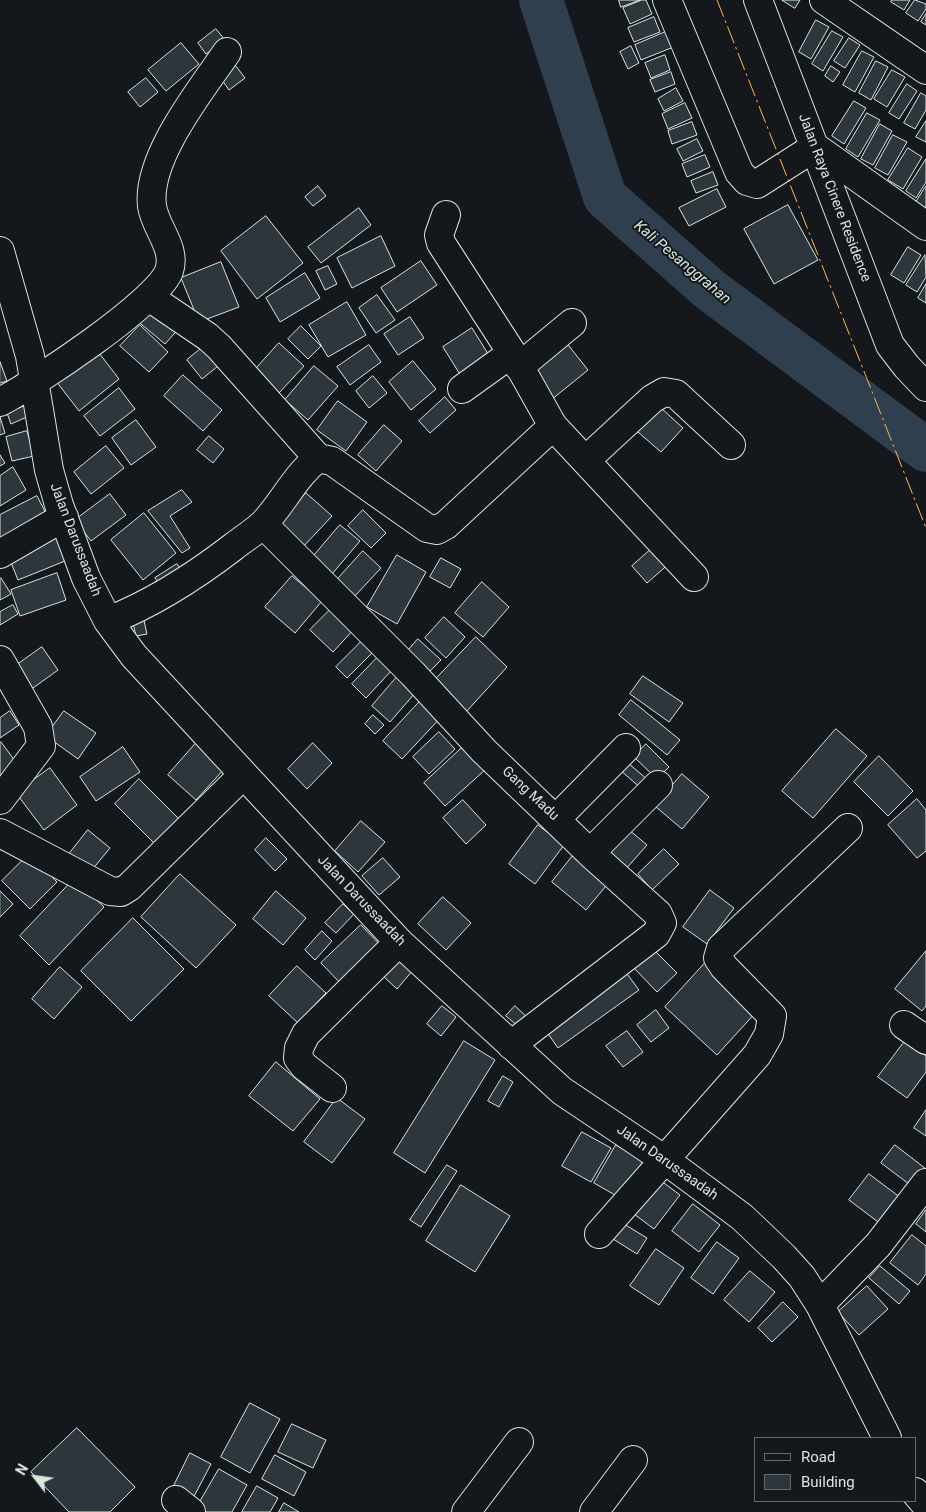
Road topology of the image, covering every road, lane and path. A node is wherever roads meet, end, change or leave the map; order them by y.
1 (667, 0) edge
2 (824, 0) edge
3 (760, 2) edge
4 (227, 52) dead end
5 (926, 70) edge
6 (814, 147) junction
7 (446, 215) dead end
8 (926, 226) edge
9 (0, 251) edge
10 (149, 297) junction
11 (572, 323) dead end
12 (516, 360) junction
13 (35, 383) junction
14 (926, 387) edge
15 (462, 389) dead end
16 (0, 402) edge
17 (553, 426) junction
18 (731, 445) dead end
19 (318, 458) junction
20 (586, 460) junction
21 (64, 517) junction
22 (263, 524) junction
23 (0, 554) edge
24 (694, 577) dead end
25 (108, 621) junction
26 (0, 660) edge
27 (626, 748) dead end
28 (243, 775) junction
29 (658, 785) dead end
30 (0, 800) edge
31 (556, 818) junction
32 (848, 828) dead end
33 (0, 833) edge
34 (590, 853) junction
35 (399, 942) junction
36 (904, 1025) dead end
37 (926, 1040) edge
38 (512, 1045) junction
39 (332, 1088) dead end
40 (665, 1160) junction
41 (926, 1183) edge
42 (599, 1234) dead end
43 (820, 1305) junction
44 (886, 1437) edge
45 (519, 1442) dead end
46 (633, 1460) dead end
47 (916, 1493) edge
48 (926, 1505) edge
49 (604, 1506) edge
50 (466, 1512) edge

1 - 6 street
2 - 5 street
3 - 6 street, Jalan Raya Cinere Residence
4 - 10 street
6 - 8 street
6 - 14 street, Jalan Raya Cinere Residence
7 - 12 street
9 - 13 street, Jalan Darussaadah
10 - 13 street
10 - 19 street
11 - 12 street
12 - 15 street
12 - 17 street
13 - 16 street
13 - 21 street, Jalan Darussaadah
17 - 19 street
17 - 20 street
18 - 20 street
19 - 22 street
20 - 24 street
21 - 23 street
21 - 25 street, Jalan Darussaadah
22 - 25 street
22 - 31 street, Gang Madu
25 - 28 street, Jalan Darussaadah
26 - 30 street
27 - 31 street
28 - 33 street
28 - 35 street, Jalan Darussaadah
29 - 34 street
31 - 34 street, Gang Madu
32 - 40 street
34 - 38 street, Gang Madu
35 - 38 street, Jalan Darussaadah
35 - 39 street
36 - 37 street
38 - 40 street, Jalan Darussaadah
40 - 42 street
40 - 43 street, Jalan Darussaadah
41 - 43 street
43 - 44 street, Jalan Darussaadah
45 - 50 street
46 - 49 street
47 - 48 street

